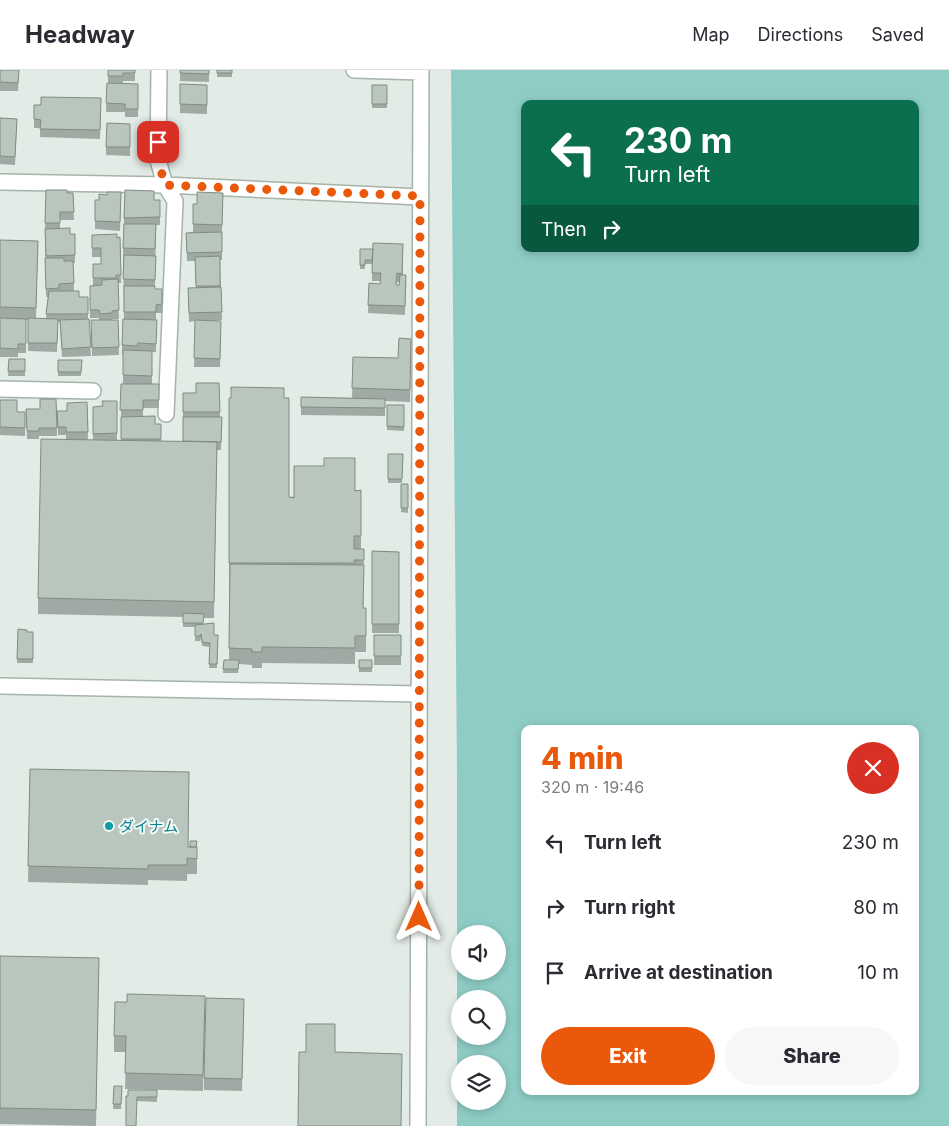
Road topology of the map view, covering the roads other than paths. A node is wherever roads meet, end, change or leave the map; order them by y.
1 (159, 70) edge
2 (354, 70) edge
3 (420, 71) edge
4 (0, 182) edge
5 (165, 185) junction
6 (420, 196) junction
7 (0, 389) edge
8 (93, 391) dead end
9 (166, 414) dead end
10 (0, 686) edge
11 (419, 694) junction
12 (418, 1126) edge

1 - 5 street
2 - 3 street
3 - 6 street
4 - 5 street
5 - 6 street
5 - 9 street
6 - 11 street
7 - 8 street
10 - 11 street
11 - 12 street

